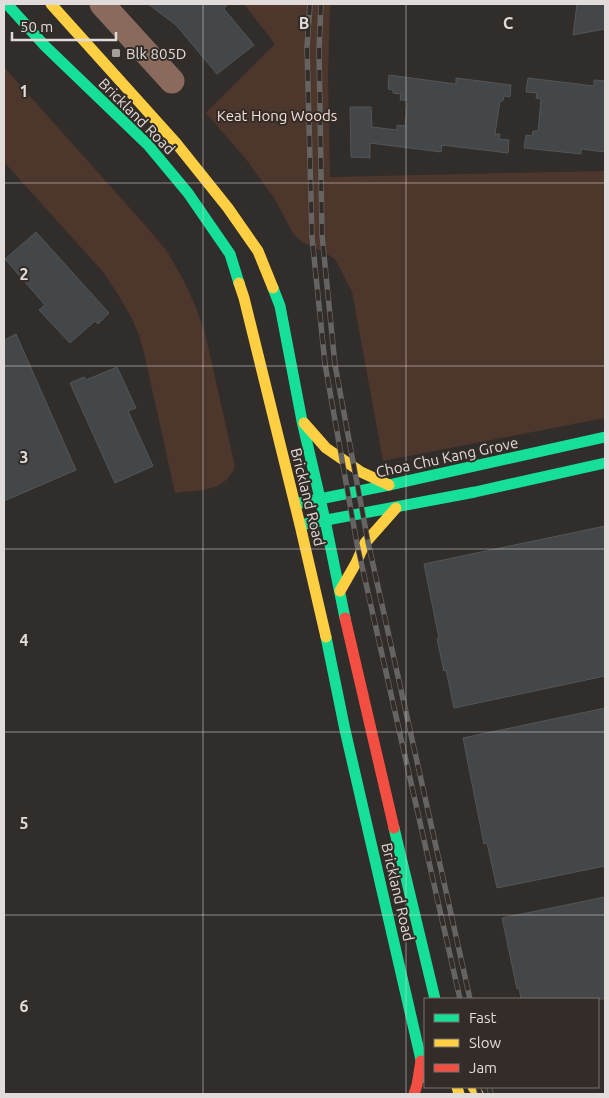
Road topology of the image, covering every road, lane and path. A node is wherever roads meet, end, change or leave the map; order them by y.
1 (7, 4) edge
2 (50, 4) edge
3 (302, 421) junction
4 (605, 437) edge
5 (605, 463) edge
6 (389, 485) junction
7 (320, 498) junction
8 (295, 504) junction
9 (396, 508) junction
10 (325, 520) junction
11 (300, 526) junction
12 (340, 591) junction
13 (435, 998) edge
14 (421, 1059) junction
15 (424, 1072) edge
16 (414, 1094) edge

1 - 8 main road, Brickland Road
2 - 3 main road, Brickland Road
3 - 6 main road
3 - 7 main road, Brickland Road
4 - 6 main road, Choa Chu Kang Grove
5 - 9 main road
6 - 7 main road, Choa Chu Kang Grove
7 - 8 main road, Choa Chu Kang Grove
7 - 10 main road, Brickland Road
8 - 11 main road, Brickland Road
9 - 10 main road
9 - 12 main road
10 - 11 main road
10 - 12 main road, Brickland Road
11 - 14 main road, Brickland Road
12 - 13 main road, Brickland Road
14 - 15 main road, Brickland Road
14 - 16 main road

